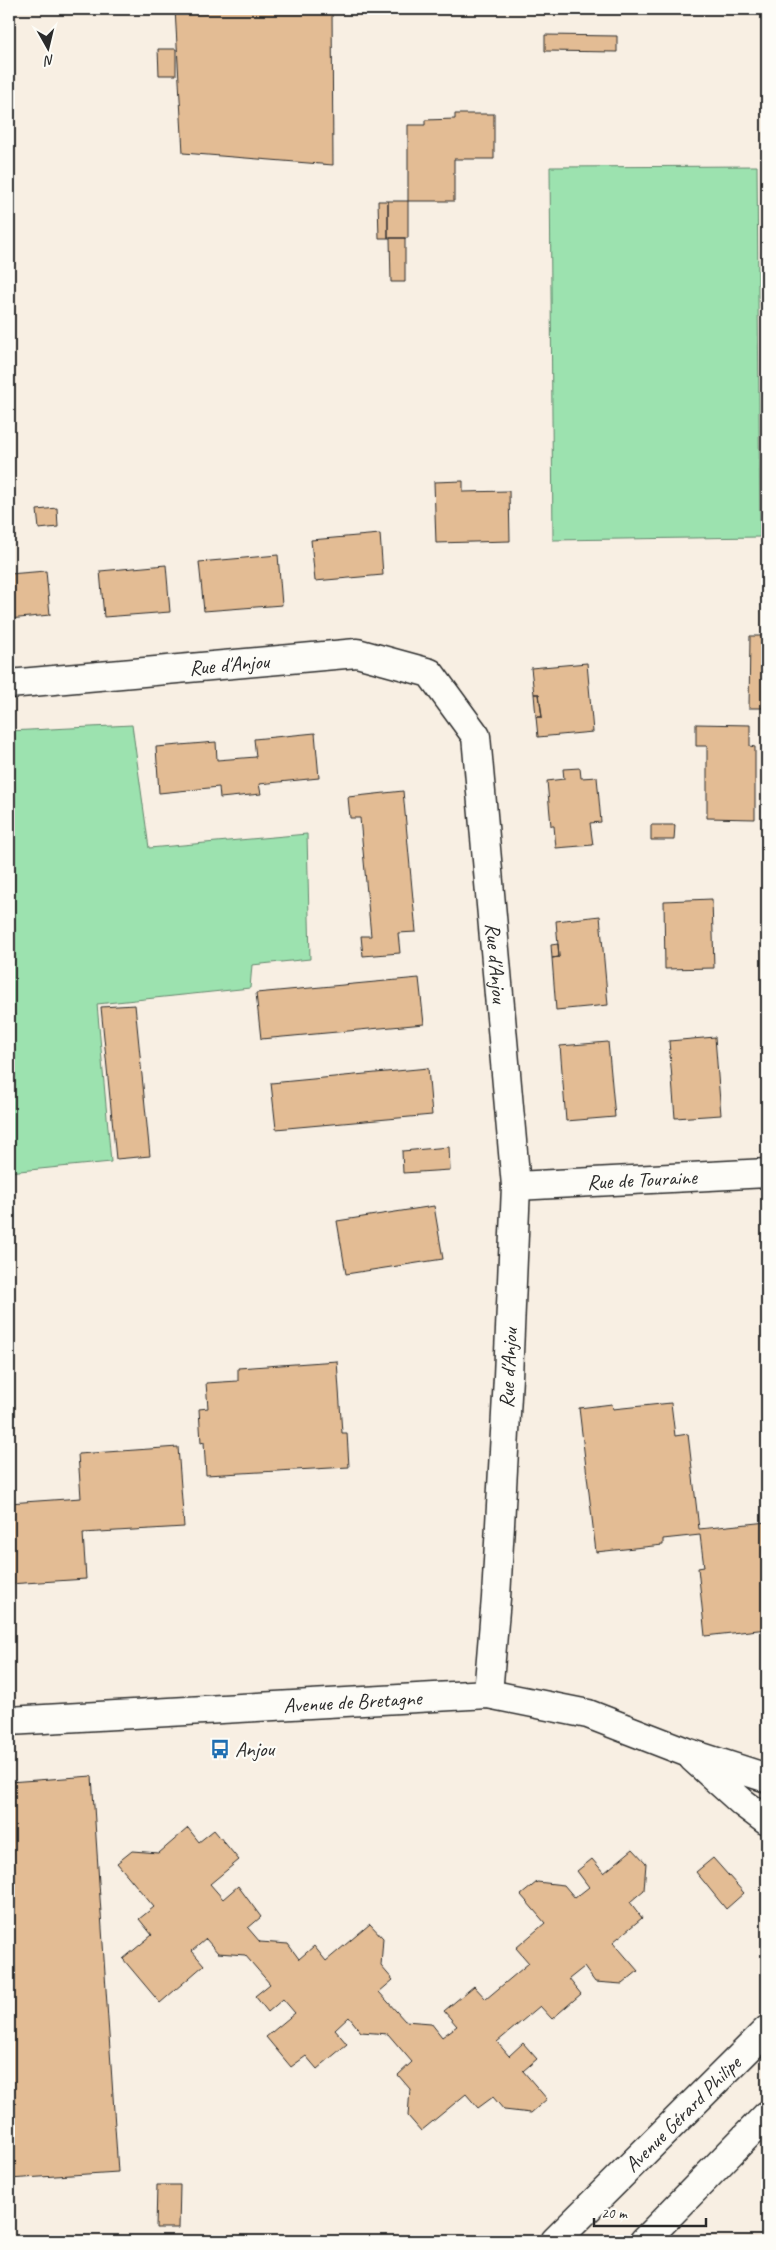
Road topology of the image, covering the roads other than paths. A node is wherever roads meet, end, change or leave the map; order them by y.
1 (9, 684) edge
2 (767, 1173) edge
3 (516, 1186) junction
4 (488, 1694) junction
5 (9, 1721) edge
6 (686, 1752) junction
7 (767, 1778) edge
8 (767, 1821) edge
9 (767, 2030) edge
10 (767, 2115) edge
11 (555, 2241) edge
12 (644, 2241) edge

1 - 3 street, Rue d'Anjou
2 - 3 street, Rue de Touraine
3 - 4 street, Rue d'Anjou
4 - 5 street, Avenue de Bretagne
4 - 6 street, Avenue de Bretagne
6 - 7 street, Avenue de Bretagne
6 - 8 street, Avenue de Bretagne
9 - 11 street, Avenue Gérard Philipe
10 - 12 street

